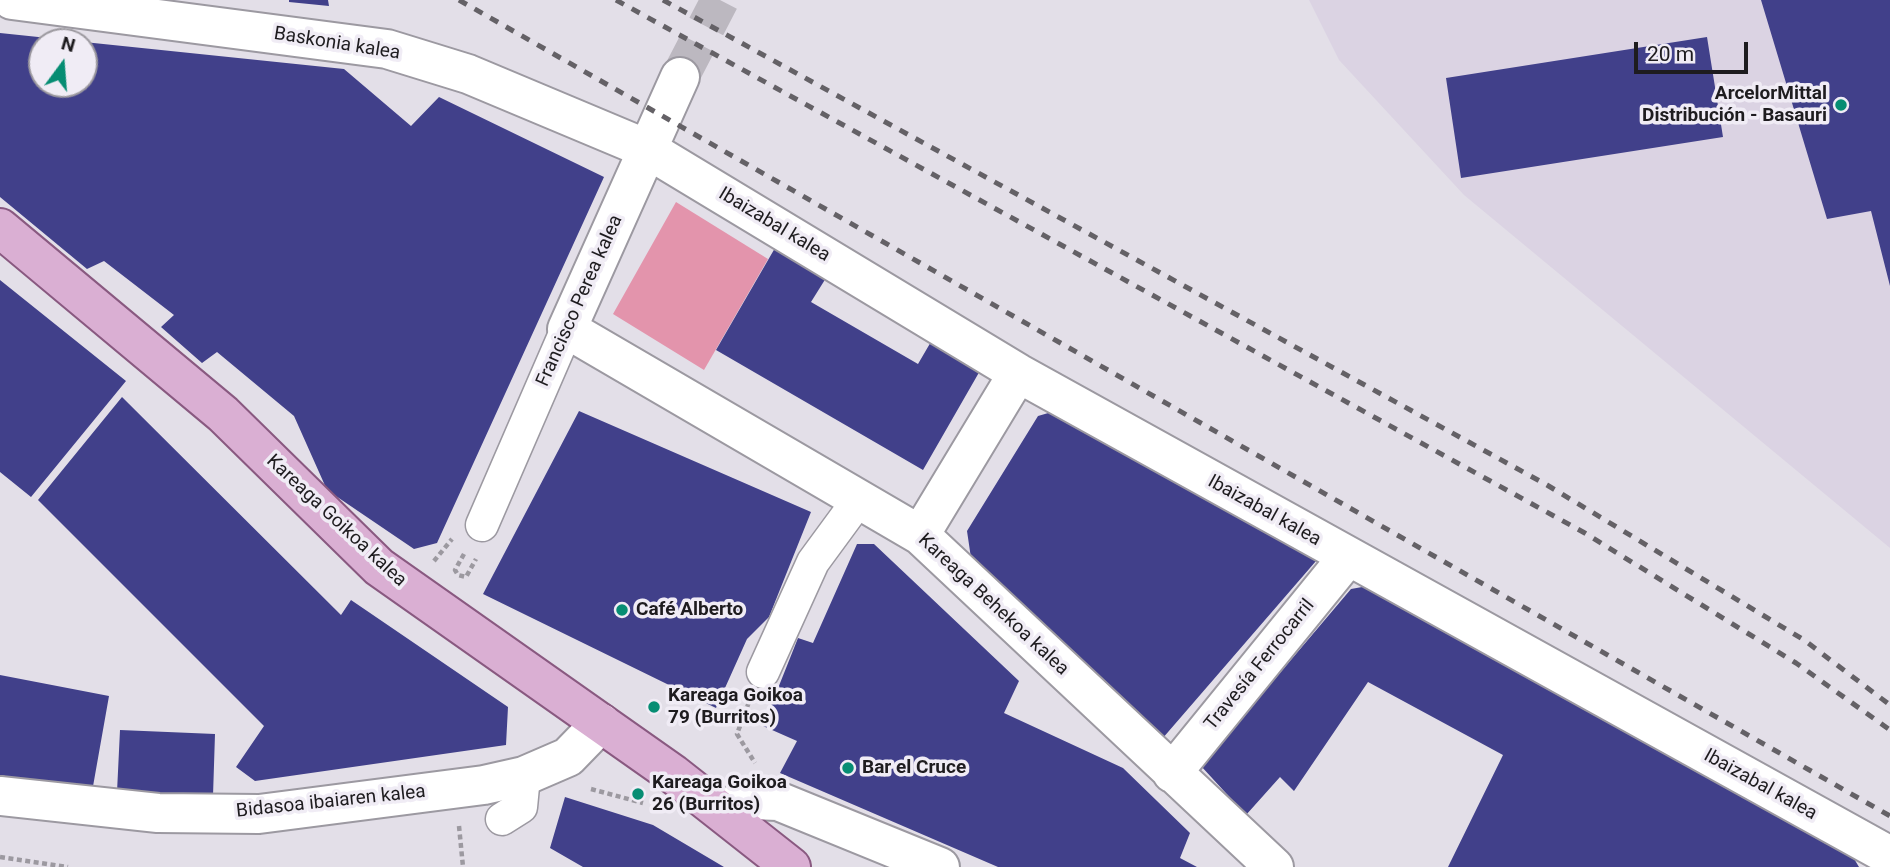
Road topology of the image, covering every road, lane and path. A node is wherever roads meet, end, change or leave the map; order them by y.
1 (12, 0) edge
2 (680, 76) tunnel mouth
3 (647, 149) junction
4 (0, 228) edge
5 (568, 329) junction
6 (1018, 373) junction
7 (860, 498) junction
8 (920, 535) junction
9 (467, 536) junction
10 (1347, 558) junction
11 (428, 569) dead end
12 (762, 672) dead end
13 (746, 709) dead end
14 (601, 723) junction
15 (1172, 773) junction
16 (524, 776) junction
17 (578, 786) dead end
18 (0, 796) edge
19 (778, 801) junction
20 (652, 805) dead end
21 (719, 809) junction
22 (502, 819) dead end
23 (458, 822) dead end
24 (1890, 856) edge
25 (0, 857) edge
26 (68, 867) edge
27 (463, 867) edge
28 (790, 867) edge
29 (940, 867) edge
30 (1274, 867) edge

1 - 3 street, Baskonia kalea
2 - 3 street, Francisco Perea kalea
3 - 5 street, Francisco Perea kalea
3 - 6 street, Ibaizabal kalea
4 - 14 main road, Kareaga Goikoa kalea
5 - 7 street, Kareaga Behekoa kalea
5 - 9 street, Francisco Perea kalea
6 - 8 street
6 - 10 street, Ibaizabal kalea
7 - 8 street, Kareaga Behekoa kalea
7 - 12 street
8 - 15 street, Kareaga Behekoa kalea
9 - 9 path
9 - 11 path
10 - 15 street, Travesía Ferrocarril
10 - 24 street, Ibaizabal kalea
13 - 19 path
14 - 16 street, Bidasoa ibaiaren kalea
14 - 21 main road, Kareaga Goikoa kalea
15 - 30 street, Kareaga Behekoa kalea
16 - 18 street, Bidasoa ibaiaren kalea
16 - 22 street
17 - 20 path
19 - 21 street
19 - 29 street
21 - 28 main road, Kareaga Goikoa kalea
23 - 27 path
25 - 26 path

